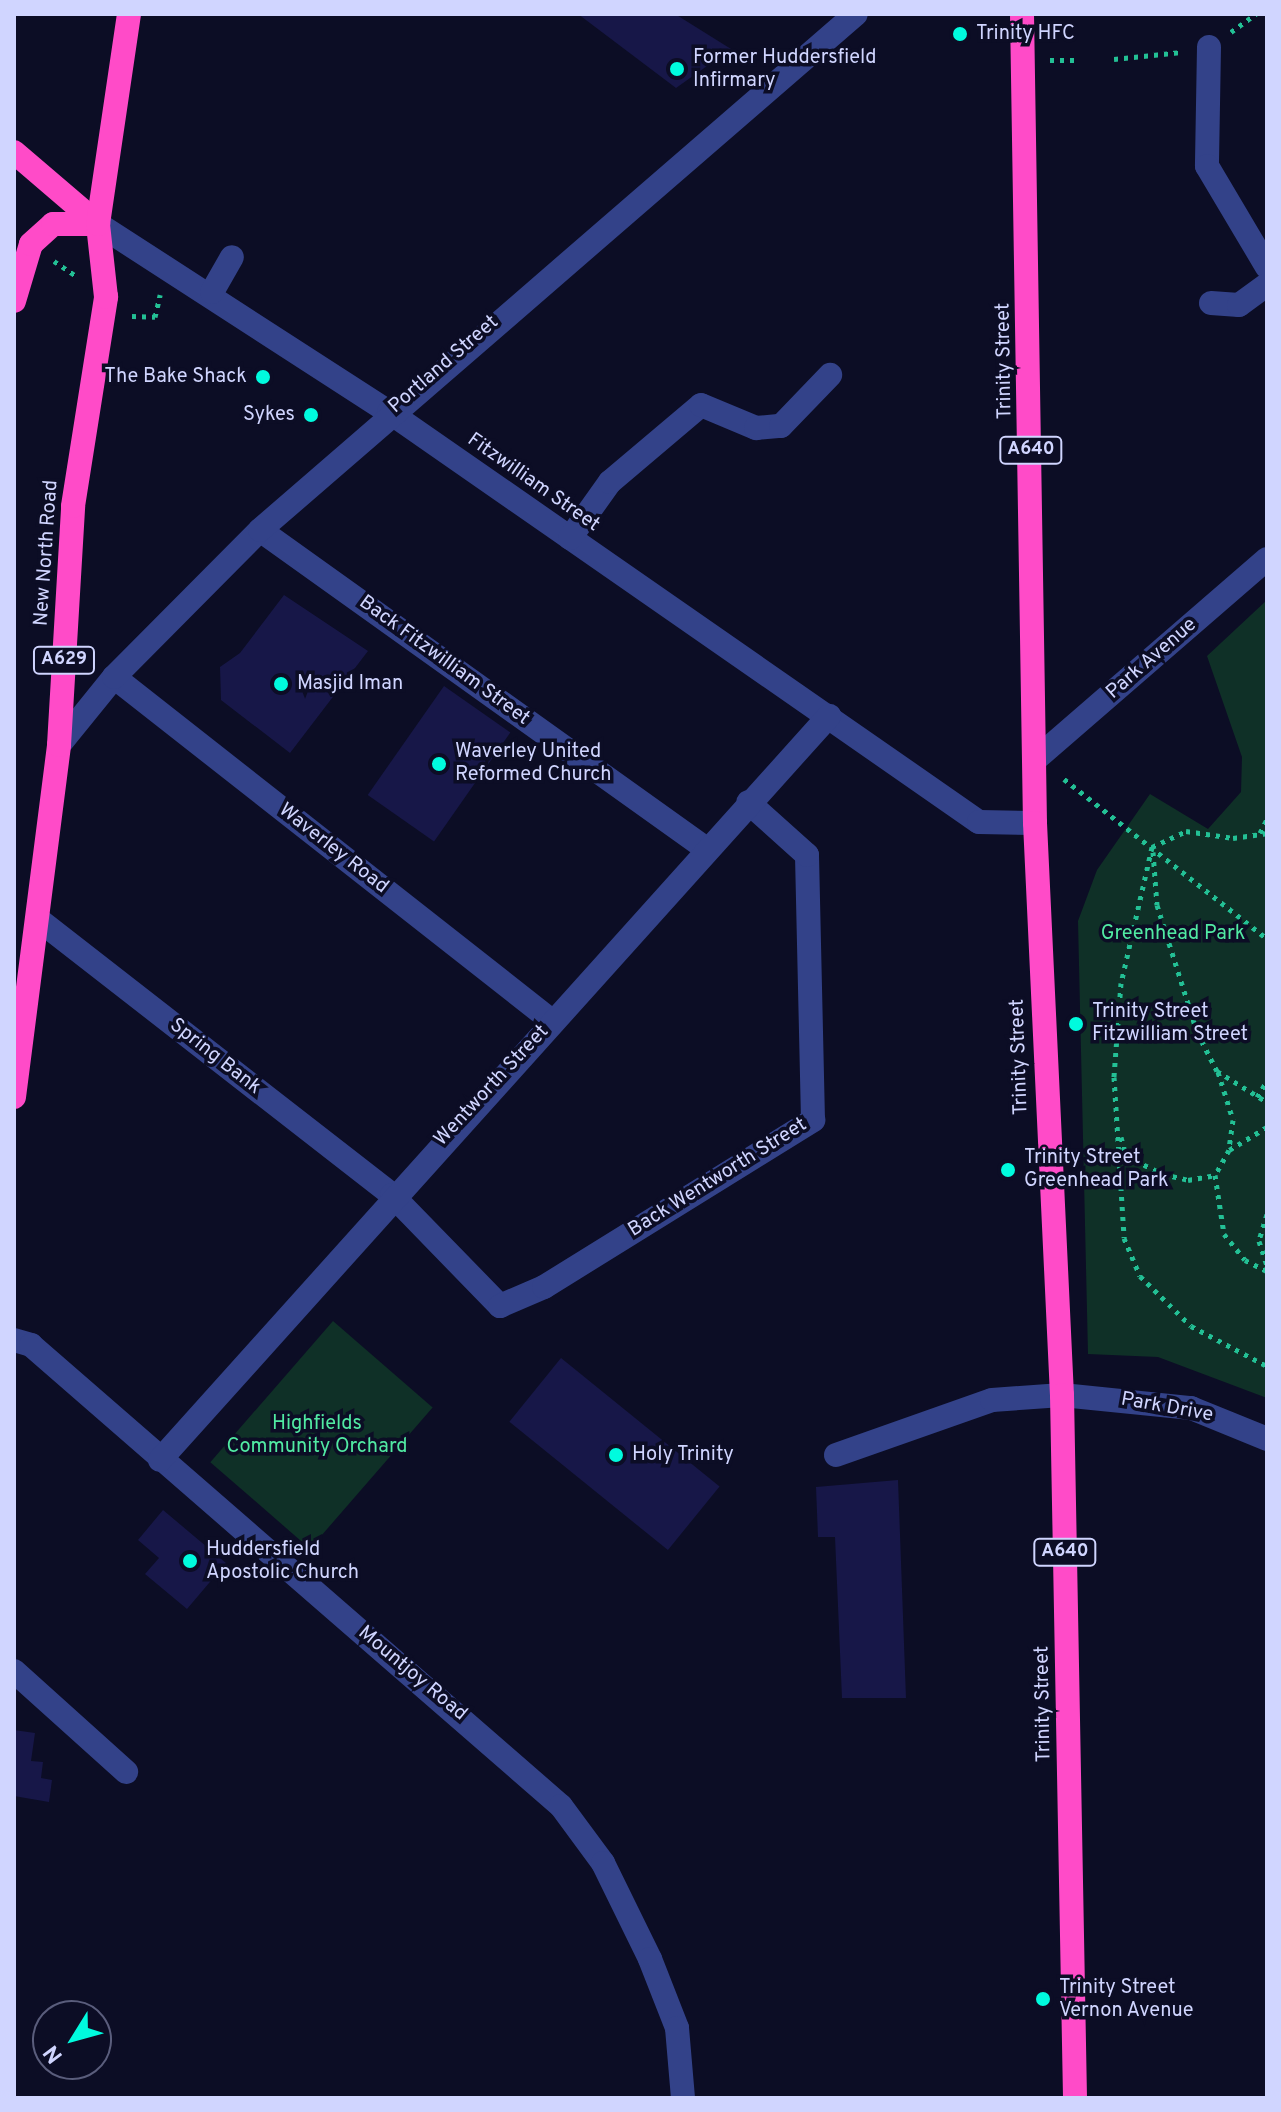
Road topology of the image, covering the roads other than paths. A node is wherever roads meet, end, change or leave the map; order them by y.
1 (129, 14) edge
2 (856, 14) edge
3 (1022, 14) edge
4 (1209, 47) dead end
5 (14, 152) edge
6 (98, 224) junction
7 (232, 257) dead end
8 (1267, 267) edge
9 (1267, 285) edge
10 (212, 292) junction
11 (14, 301) edge
12 (1211, 303) dead end
13 (830, 375) dead end
14 (389, 412) junction
15 (260, 530) junction
16 (570, 538) junction
17 (1261, 575) edge
18 (114, 677) junction
19 (829, 716) junction
20 (59, 745) junction
21 (1037, 758) junction
22 (748, 802) junction
23 (1035, 823) junction
24 (705, 848) junction
25 (39, 920) junction
26 (552, 1021) junction
27 (14, 1097) edge
28 (392, 1195) junction
29 (14, 1340) edge
30 (1062, 1395) junction
31 (1267, 1439) edge
32 (836, 1455) dead end
33 (160, 1460) junction
34 (14, 1671) edge
35 (126, 1772) dead end
36 (683, 2098) edge
37 (1075, 2098) edge

1 - 6 highway, New North Road / A629
2 - 14 street, Portland Street
3 - 21 highway, Trinity Street / A640
4 - 8 street
5 - 6 highway, Fitzwilliam Street
6 - 10 street, Fitzwilliam Street
6 - 11 highway
6 - 20 highway, New North Road / A629
7 - 10 street
9 - 12 street
10 - 14 street, Fitzwilliam Street
13 - 16 street
14 - 15 street, Portland Street
14 - 16 street, Fitzwilliam Street
15 - 18 street, Portland Street
15 - 24 street, Back Fitzwilliam Street
16 - 19 street, Fitzwilliam Street
17 - 21 street, Park Avenue
18 - 20 street, Portland Street
18 - 26 street, Waverley Road
19 - 22 street, Wentworth Street
19 - 23 street, Fitzwilliam Street
20 - 25 highway, New North Road / A629
21 - 23 highway, Trinity Street / A640
22 - 24 street, Wentworth Street
22 - 28 street, Back Wentworth Street
23 - 30 highway, Trinity Street / A640
24 - 26 street, Wentworth Street
25 - 27 highway, New North Road / A629
25 - 28 street, Spring Bank
26 - 28 street, Wentworth Street
28 - 33 street, Wentworth Street
29 - 33 street, Mountjoy Road
30 - 31 street, Park Drive
30 - 32 street, Park Drive
30 - 37 highway, Trinity Street / A640
33 - 36 street, Mountjoy Road
34 - 35 street

